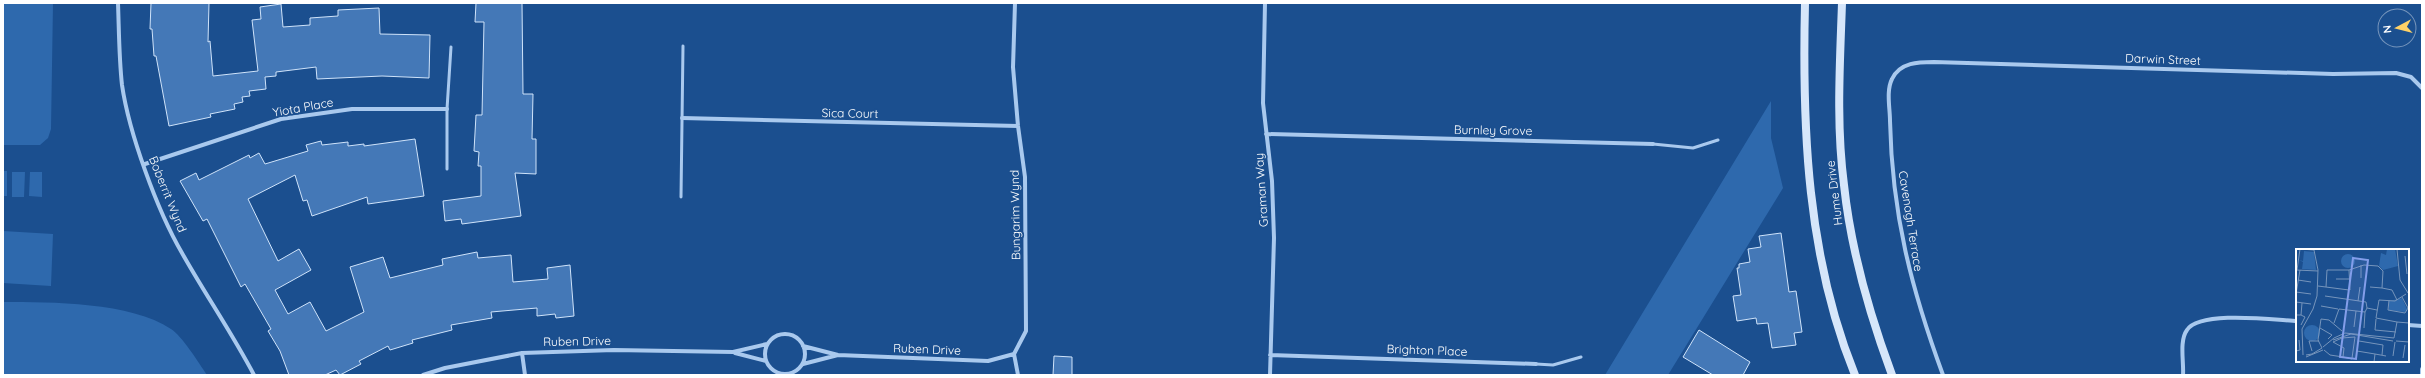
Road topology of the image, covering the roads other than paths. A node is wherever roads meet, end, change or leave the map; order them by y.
1 (118, 3) edge
2 (1015, 3) edge
3 (1265, 3) edge
4 (1805, 3) edge
5 (1842, 3) edge
6 (683, 46) dead end
7 (452, 47) dead end
8 (1900, 69) joint
9 (2422, 88) edge
10 (447, 109) junction
11 (682, 118) junction
12 (1018, 126) junction
13 (1266, 134) junction
14 (1718, 140) dead end
15 (1654, 144) joint
16 (145, 164) junction
17 (447, 169) dead end
18 (681, 197) dead end
19 (2296, 321) edge
20 (2409, 325) edge
21 (2422, 326) edge
22 (767, 344) junction
23 (803, 346) junction
24 (733, 352) junction
25 (522, 353) junction
26 (1014, 354) junction
27 (1270, 354) junction
28 (838, 355) junction
29 (1581, 357) dead end
30 (766, 361) junction
31 (803, 364) junction
32 (1536, 364) joint
33 (2422, 369) edge
34 (775, 373) edge
35 (792, 374) edge
36 (254, 375) edge
37 (423, 375) edge
38 (525, 375) edge
39 (1018, 375) edge
40 (1270, 375) edge
41 (1855, 375) edge
42 (1892, 375) edge
43 (1942, 375) edge
44 (2183, 375) edge
45 (2422, 375) edge

1 - 16 street, Boberrit Wynd
2 - 12 street, Bungarim Wynd
3 - 13 street, Graman Way
4 - 41 street, Hume Drive
5 - 42 street, Hume Drive
6 - 11 lane
7 - 10 lane
8 - 9 street, Darwin Street
8 - 43 street, Cavenagh Terrace
10 - 16 street, Yiota Place
10 - 17 lane
11 - 12 street, Sica Court
11 - 18 lane
12 - 26 street, Bungarim Wynd
13 - 15 street, Burnley Grove
13 - 27 street, Graman Way
14 - 15 lane, Burnley Grove
16 - 36 street, Boberrit Wynd
19 - 44 street
20 - 21 street
22 - 23 street
22 - 24 street, Ruben Drive
22 - 30 street
23 - 28 street, Ruben Drive
23 - 31 street
24 - 25 street, Ruben Drive
24 - 30 street, Ruben Drive
25 - 37 street, Ruben Drive
25 - 38 street
26 - 28 street, Ruben Drive
26 - 39 street
27 - 32 street, Brighton Place
27 - 40 street, Graman Way
28 - 31 street, Ruben Drive
29 - 32 lane, Brighton Place
30 - 34 street
31 - 35 street
33 - 45 street
34 - 35 street

